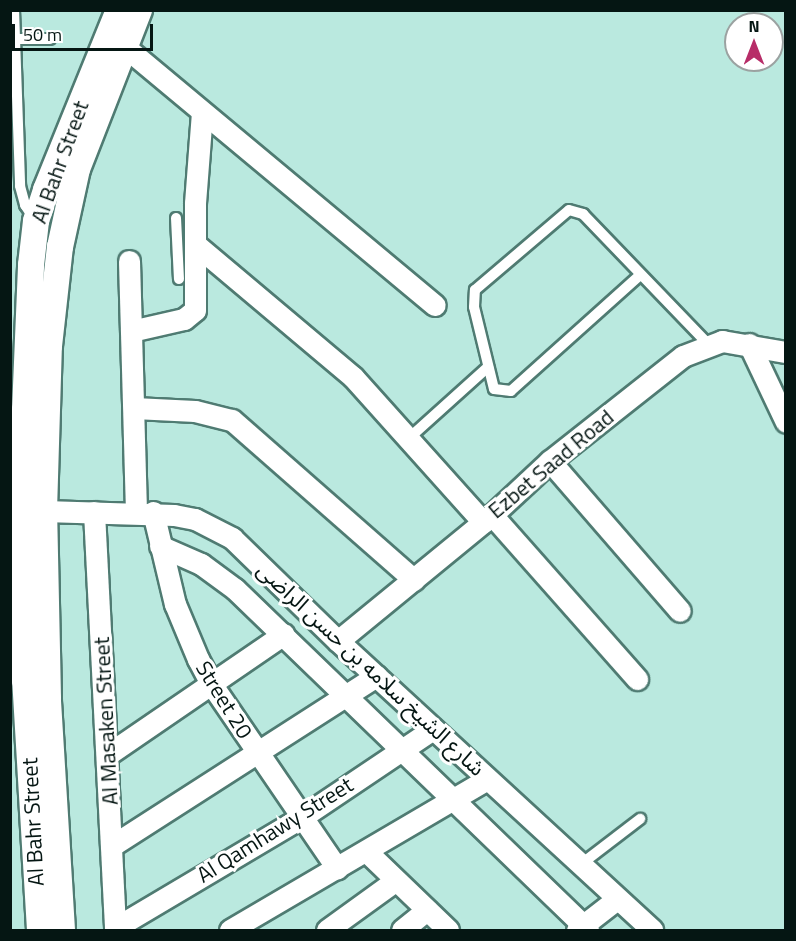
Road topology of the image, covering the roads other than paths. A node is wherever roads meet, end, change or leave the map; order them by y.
1 (14, 10) edge
2 (119, 10) edge
3 (139, 10) edge
4 (15, 39) junction
5 (50, 39) dead end
6 (125, 47) junction
7 (202, 112) junction
8 (176, 218) dead end
9 (35, 232) junction
10 (60, 247) junction
11 (189, 252) junction
12 (129, 261) dead end
13 (639, 276) junction
14 (179, 279) dead end
15 (435, 305) dead end
16 (131, 331) junction
17 (708, 344) junction
18 (749, 344) junction
19 (786, 352) edge
20 (488, 367) junction
21 (134, 408) junction
22 (786, 422) edge
23 (408, 439) junction
24 (550, 461) junction
25 (44, 512) junction
26 (94, 512) junction
27 (145, 512) junction
28 (488, 519) junction
29 (160, 546) junction
30 (414, 580) junction
31 (680, 611) dead end
32 (284, 634) junction
33 (338, 641) junction
34 (376, 676) junction
35 (637, 679) dead end
36 (18, 682) edge
37 (212, 685) junction
38 (344, 695) junction
39 (433, 729) junction
40 (399, 750) junction
41 (256, 752) junction
42 (107, 756) junction
43 (487, 779) junction
44 (449, 800) junction
45 (302, 817) junction
46 (640, 819) dead end
47 (113, 845) junction
48 (366, 851) junction
49 (580, 865) junction
50 (337, 868) junction
51 (396, 880) junction
52 (617, 899) junction
53 (427, 910) junction
54 (115, 929) edge
55 (582, 929) edge
56 (40, 930) edge
57 (62, 930) edge
58 (230, 930) edge
59 (327, 930) edge
60 (402, 930) edge
61 (448, 930) edge
62 (652, 930) edge

1 - 4 lane
2 - 9 street, Al Bahr Street
3 - 6 street, Al Bahr Street
4 - 5 lane
4 - 9 lane
6 - 7 street
6 - 10 street, Al Bahr Street
7 - 11 street
7 - 15 street
8 - 11 lane
9 - 10 street
9 - 36 street, Al Bahr Street
10 - 25 street, Al Bahr Street
11 - 14 lane
11 - 16 street
11 - 23 street
12 - 16 street, Street 20
13 - 17 lane
13 - 20 lane
13 - 20 lane
16 - 21 street, Street 20
17 - 18 street, Ezbet Saad Road
17 - 24 street, Ezbet Saad Road
18 - 19 street, Ezbet Saad Road
18 - 22 street
20 - 23 lane
21 - 27 street, Street 20
21 - 30 street
23 - 28 street
24 - 28 street, Ezbet Saad Road
24 - 31 street
25 - 26 street, شارع الشيخ سلامه بن حسن الراضى
25 - 57 street, Al Bahr Street
26 - 27 street, شارع الشيخ سلامه بن حسن الراضى
26 - 42 street, Al Masaken Street
27 - 29 street, Street 20
27 - 33 street, شارع الشيخ سلامه بن حسن الراضى
28 - 30 street, Ezbet Saad Road
28 - 35 street
29 - 32 street, شارع الشيخ سلامه بن حسن الراضى
29 - 37 street, Street 20
30 - 33 street, Ezbet Saad Road
32 - 37 street
32 - 38 street, شارع الشيخ سلامه بن حسن الراضى
33 - 34 street, شارع الشيخ سلامه بن حسن الراضى
34 - 38 street
34 - 39 street, شارع الشيخ سلامه بن حسن الراضى
36 - 56 street, Al Bahr Street
37 - 41 street, Street 20
37 - 42 street
38 - 40 street, شارع الشيخ سلامه بن حسن الراضى
38 - 41 street
39 - 40 street, Al Qamhawy Street
39 - 43 street, شارع الشيخ سلامه بن حسن الراضى
40 - 44 street, شارع الشيخ سلامه بن حسن الراضى
40 - 45 street, Al Qamhawy Street
41 - 45 street, Street 20
41 - 47 street
42 - 47 street, Al Masaken Street
43 - 44 street
43 - 49 street, شارع الشيخ سلامه بن حسن الراضى
44 - 48 street
44 - 55 street, شارع الشيخ سلامه بن حسن الراضى
45 - 50 street, Street 20
45 - 54 street, Al Qamhawy Street
46 - 49 lane
47 - 54 street, Al Masaken Street
48 - 50 street
48 - 51 street
49 - 52 street, شارع الشيخ سلامه بن حسن الراضى
50 - 58 street
51 - 53 street
51 - 59 street
52 - 55 street
52 - 62 street, شارع الشيخ سلامه بن حسن الراضى
53 - 60 street
53 - 61 street

